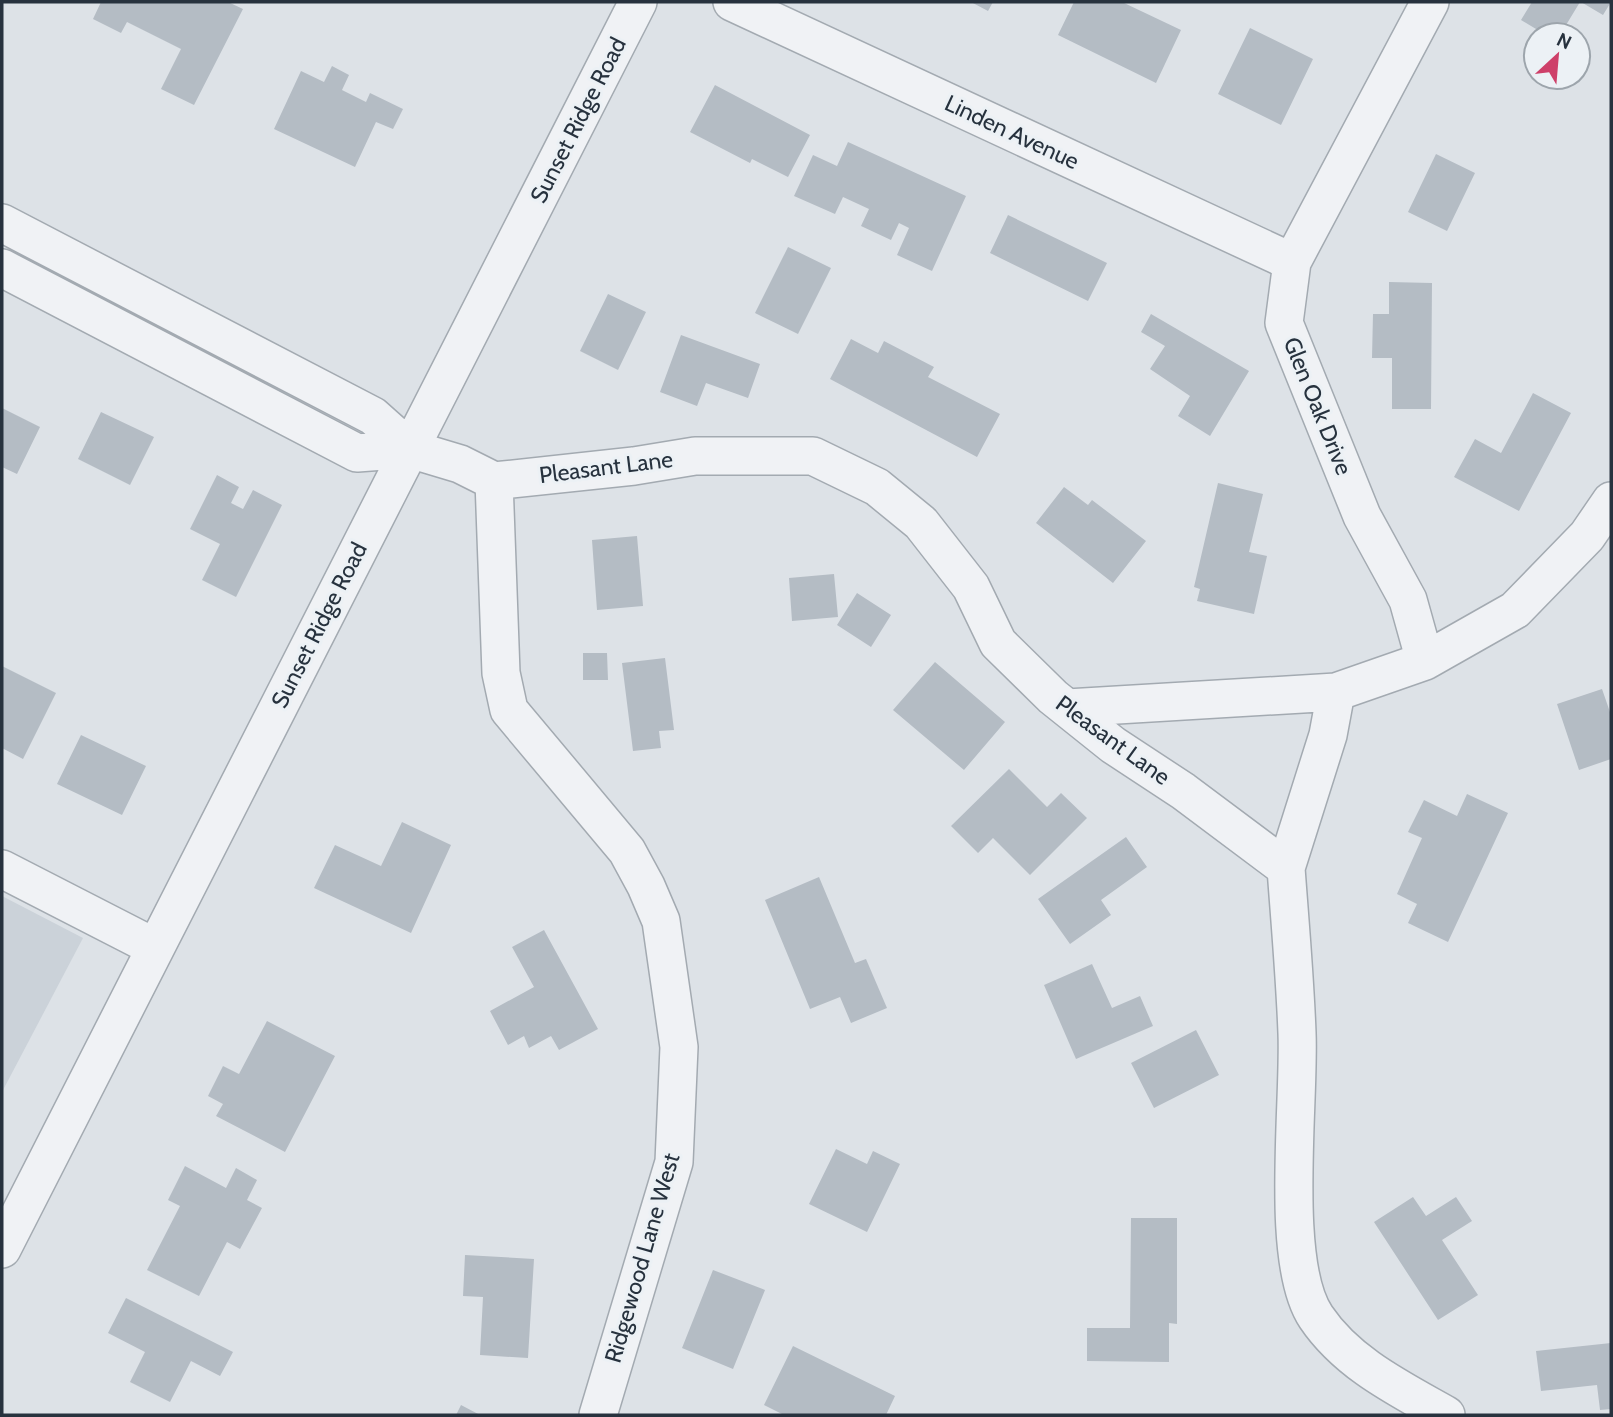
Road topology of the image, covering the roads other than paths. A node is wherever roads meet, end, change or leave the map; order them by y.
1 (638, 2) edge
2 (732, 2) edge
3 (1430, 2) edge
4 (2, 223) edge
5 (1292, 262) junction
6 (2, 268) edge
7 (164, 307) junction
8 (145, 343) junction
9 (268, 361) junction
10 (250, 398) junction
11 (410, 449) junction
12 (494, 481) junction
13 (1611, 501) edge
14 (1425, 661) junction
15 (1336, 692) junction
16 (1067, 708) junction
17 (1286, 868) junction
18 (2, 869) edge
19 (154, 947) junction
20 (14, 1194) edge
21 (2, 1249) edge
22 (598, 1415) edge
23 (1446, 1415) edge

1 - 11 street, Sunset Ridge Road
2 - 5 street, Linden Avenue
3 - 5 street, Glen Oak Drive
4 - 7 street
5 - 14 street, Glen Oak Drive
6 - 8 street
7 - 8 street
7 - 9 street
8 - 10 street
9 - 10 street
9 - 11 street
10 - 11 street
11 - 12 street
11 - 19 street, Sunset Ridge Road
12 - 16 street, Pleasant Lane
12 - 22 street, Ridgewood Lane West
13 - 14 street
14 - 15 street
15 - 16 street
15 - 17 street
16 - 17 street, Pleasant Lane
17 - 23 street
18 - 19 street
19 - 20 street, Sunset Ridge Road
20 - 21 street, Sunset Ridge Road

